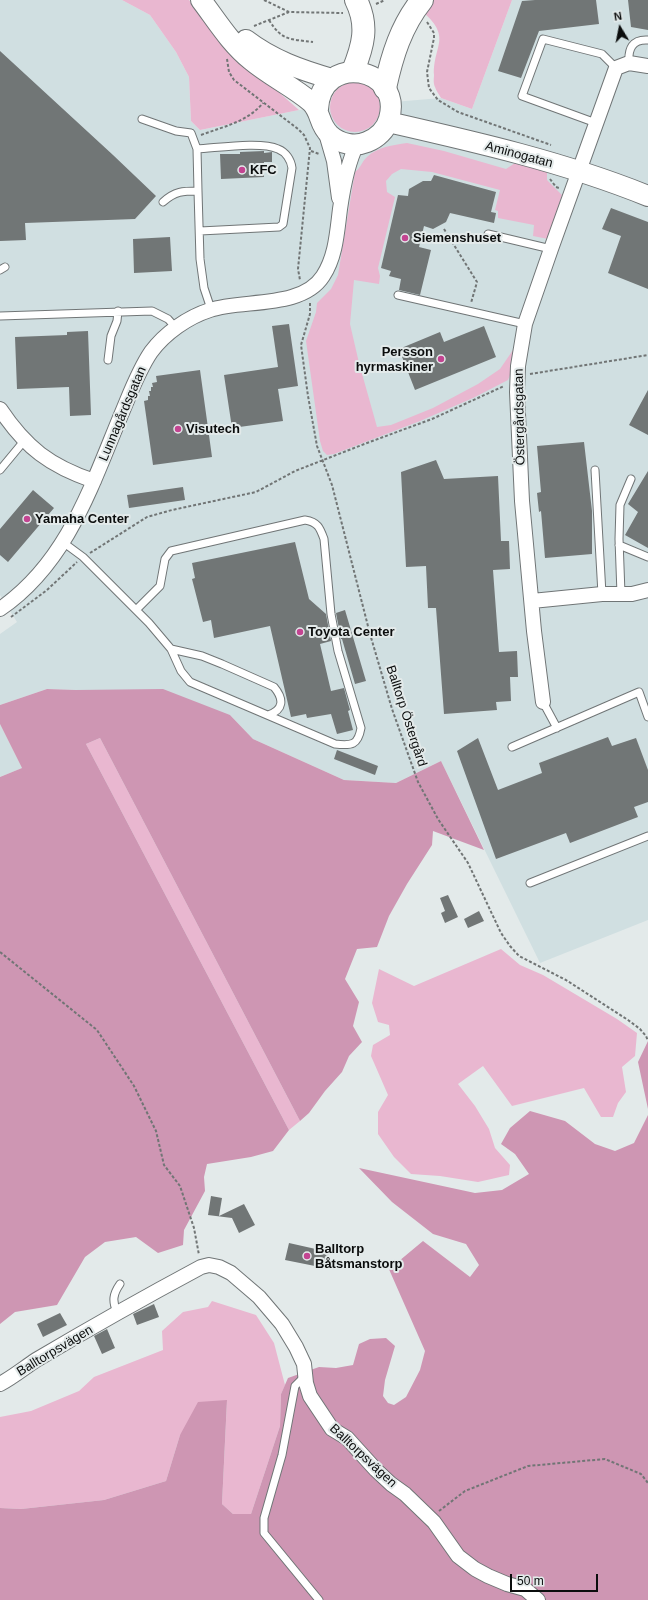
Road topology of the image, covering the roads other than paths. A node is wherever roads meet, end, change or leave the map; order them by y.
1 (201, 0) edge
2 (358, 6) edge
3 (423, 10) edge
4 (217, 22) junction
5 (648, 40) edge
6 (622, 66) junction
7 (648, 66) edge
8 (353, 71) junction
9 (332, 79) junction
10 (385, 88) junction
11 (318, 109) junction
12 (142, 119) dead end
13 (388, 122) junction
14 (596, 123) junction
15 (325, 130) junction
16 (357, 144) junction
17 (197, 150) junction
18 (579, 171) junction
19 (198, 191) junction
20 (648, 196) edge
21 (163, 202) dead end
22 (340, 208) junction
23 (200, 231) junction
24 (488, 234) dead end
25 (551, 249) junction
26 (398, 295) dead end
27 (211, 309) junction
28 (118, 311) junction
29 (0, 316) edge
30 (526, 324) junction
31 (176, 328) junction
32 (108, 360) dead end
33 (0, 409) edge
34 (24, 441) junction
35 (0, 470) edge
36 (596, 470) dead end
37 (631, 480) dead end
38 (94, 481) junction
39 (64, 543) junction
40 (620, 545) junction
41 (648, 557) edge
42 (648, 590) edge
43 (602, 594) junction
44 (621, 594) junction
45 (532, 601) junction
46 (136, 610) junction
47 (5, 614) edge
48 (171, 649) junction
49 (543, 702) joint
50 (268, 715) junction
51 (648, 717) edge
52 (557, 728) junction
53 (512, 747) dead end
54 (648, 836) edge
55 (530, 883) dead end
56 (120, 1284) dead end
57 (118, 1312) junction
58 (306, 1375) junction
59 (0, 1384) edge
60 (319, 1600) edge
61 (538, 1600) edge

1 - 4 main road
2 - 8 highway
3 - 10 highway
4 - 9 main road
4 - 11 main road
5 - 6 lane
6 - 7 street
6 - 14 street, Östergårdsgatan
6 - 14 lane
8 - 9 main road
8 - 10 main road
9 - 11 main road
10 - 13 main road
11 - 15 main road
12 - 17 lane
13 - 16 main road
13 - 18 main road, Aminogatan
14 - 18 street, Östergårdsgatan
15 - 16 main road
15 - 22 street, Lunnagårdsgatan
16 - 22 street, Lunnagårdsgatan
17 - 19 lane
17 - 23 lane
18 - 20 main road, Aminogatan
18 - 25 street, Östergårdsgatan
19 - 21 lane
19 - 23 lane
22 - 27 street, Lunnagårdsgatan
23 - 27 lane
24 - 25 lane
25 - 30 street, Östergårdsgatan
26 - 30 lane
27 - 31 street, Lunnagårdsgatan
28 - 29 lane
28 - 31 lane
28 - 32 lane
30 - 45 street, Östergårdsgatan
31 - 38 street, Lunnagårdsgatan
33 - 34 street
34 - 35 lane
34 - 38 street
36 - 43 lane
37 - 40 lane
38 - 39 street, Lunnagårdsgatan
39 - 46 lane
39 - 47 street, Lunnagårdsgatan
40 - 41 lane
40 - 44 lane
42 - 44 street
43 - 44 street
43 - 45 street
45 - 49 street, Östergårdsgatan
46 - 48 lane
46 - 50 lane
48 - 50 lane
48 - 50 lane
49 - 52 lane, Östergårdsgatan
51 - 52 lane
52 - 53 lane
54 - 55 lane
56 - 57 lane
57 - 58 street, Balltorpsvägen
57 - 59 street, Balltorpsvägen
58 - 60 lane
58 - 61 street, Balltorpsvägen

